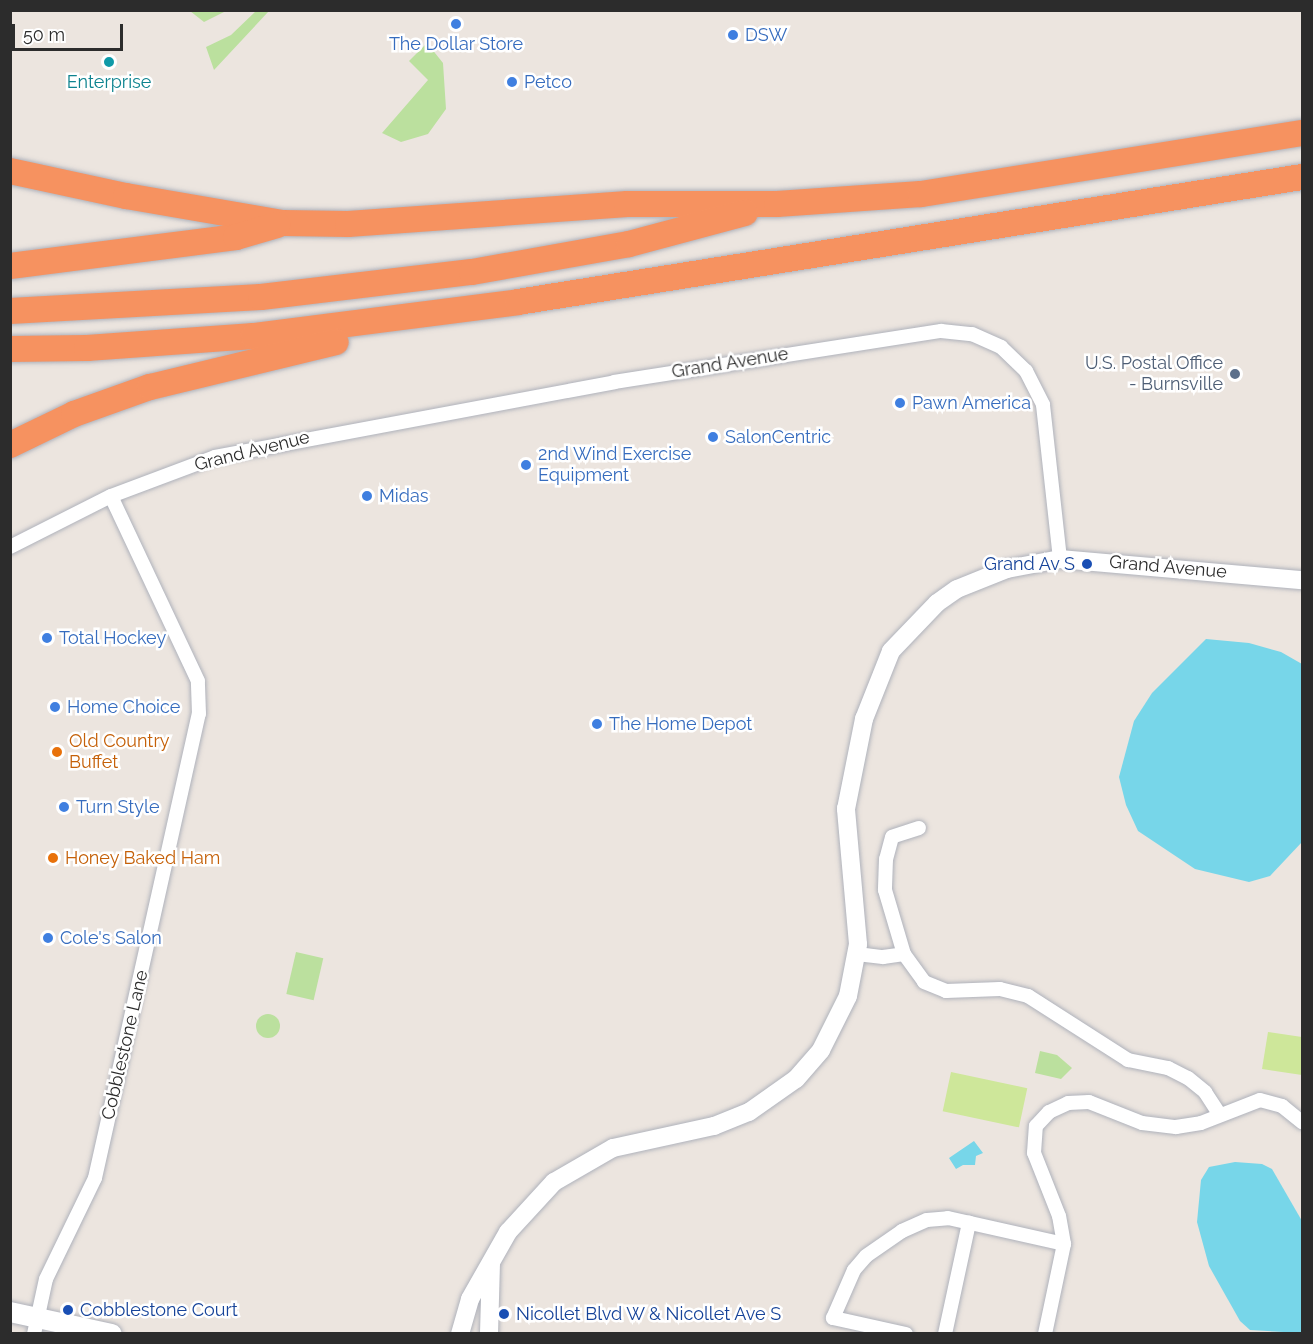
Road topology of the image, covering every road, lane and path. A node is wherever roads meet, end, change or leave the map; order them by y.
1 (1302, 133) edge
2 (10, 171) edge
3 (1302, 177) edge
4 (777, 204) junction
5 (283, 224) junction
6 (10, 266) edge
7 (518, 302) junction
8 (10, 311) edge
9 (10, 349) edge
10 (150, 387) junction
11 (10, 445) edge
12 (10, 464) edge
13 (111, 496) junction
14 (10, 547) edge
15 (1060, 559) junction
16 (1302, 580) edge
17 (919, 828) dead end
18 (857, 954) junction
19 (904, 954) junction
20 (1220, 1115) junction
21 (1302, 1122) edge
22 (969, 1223) junction
23 (1064, 1244) junction
24 (491, 1264) junction
25 (10, 1312) edge
26 (36, 1326) edge
27 (112, 1334) edge
28 (460, 1334) edge
29 (489, 1334) edge
30 (906, 1334) edge
31 (945, 1334) edge
32 (1045, 1334) edge

1 - 4 highway
2 - 5 highway
3 - 7 highway
4 - 5 highway
4 - 8 highway
5 - 6 highway
7 - 9 highway
7 - 10 highway
10 - 11 highway
10 - 12 highway
13 - 14 street, Grand Avenue
13 - 15 street, Grand Avenue
13 - 26 street, Cobblestone Lane
15 - 16 street, Grand Avenue
15 - 18 street
17 - 19 street
18 - 19 street
18 - 24 street
19 - 20 street
20 - 21 street
20 - 23 street
22 - 23 street
22 - 30 street
22 - 31 street
23 - 32 street
24 - 28 street
24 - 29 street
25 - 26 main road
26 - 27 main road

